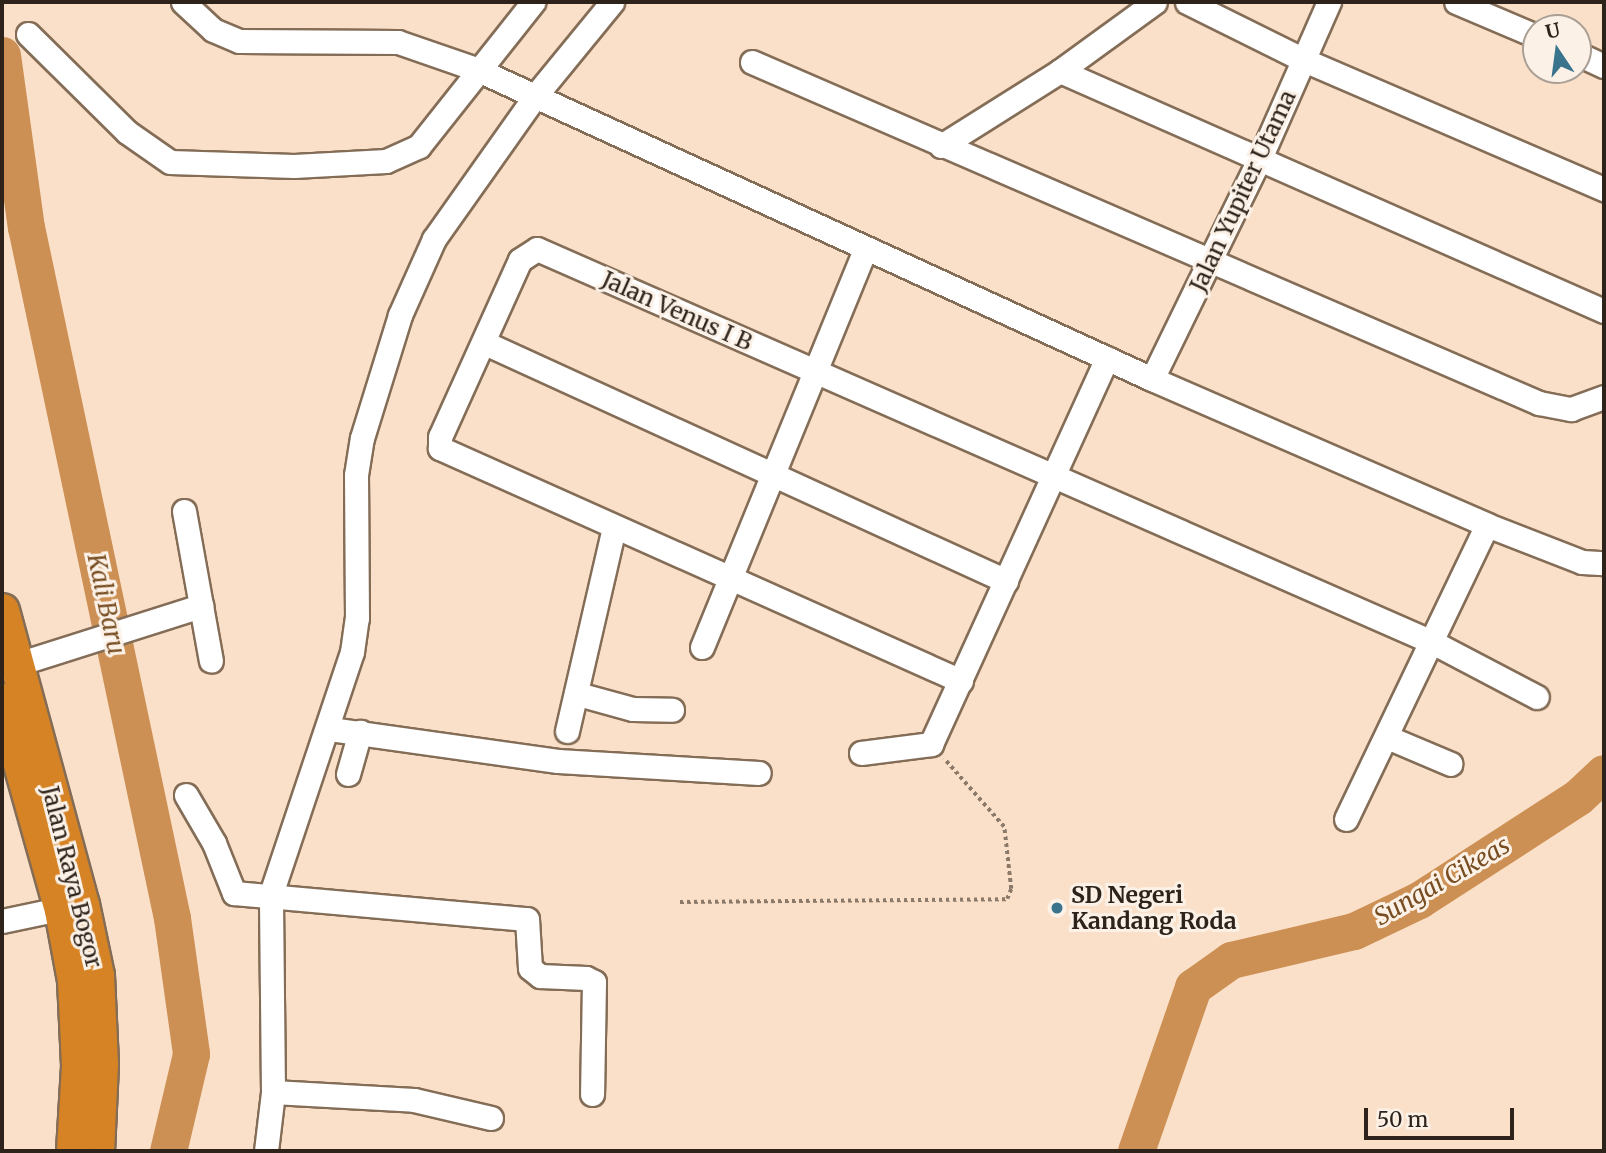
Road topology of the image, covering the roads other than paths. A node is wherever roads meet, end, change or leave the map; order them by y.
1 (183, 2) edge
2 (533, 2) edge
3 (612, 2) edge
4 (1155, 2) edge
5 (1188, 2) edge
6 (1329, 2) edge
7 (1456, 2) edge
8 (1522, 30) edge
9 (28, 34) dead end
10 (1304, 60) junction
11 (752, 62) dead end
12 (476, 69) junction
13 (1060, 71) junction
14 (536, 95) junction
15 (941, 146) junction
16 (1261, 156) junction
17 (1604, 190) edge
18 (865, 250) junction
19 (1211, 260) junction
20 (1604, 311) edge
21 (485, 343) junction
22 (1107, 358) junction
23 (816, 373) junction
24 (1152, 379) junction
25 (1604, 397) edge
26 (774, 476) junction
27 (1056, 476) junction
28 (184, 511) dead end
29 (1487, 525) junction
30 (614, 527) junction
31 (1604, 563) edge
32 (729, 574) junction
33 (1006, 581) junction
34 (201, 606) junction
35 (2, 610) edge
36 (1434, 643) junction
37 (702, 647) dead end
38 (211, 661) dead end
39 (9, 666) edge
40 (961, 681) junction
41 (578, 695) junction
42 (1537, 696) dead end
43 (2, 700) edge
44 (672, 710) dead end
45 (330, 729) junction
46 (360, 732) junction
47 (567, 732) dead end
48 (1387, 737) junction
49 (861, 753) dead end
50 (1451, 764) dead end
51 (759, 773) dead end
52 (348, 774) dead end
53 (186, 796) dead end
54 (1346, 819) dead end
55 (271, 894) junction
56 (71, 907) junction
57 (2, 921) edge
58 (273, 1091) junction
59 (592, 1094) dead end
60 (491, 1118) dead end
61 (73, 1151) edge
62 (97, 1151) edge
63 (266, 1151) edge

1 - 12 street
2 - 12 street
3 - 14 street
4 - 13 street
5 - 10 street
6 - 10 street, Jalan Yupiter Utama
7 - 8 street
9 - 12 street
10 - 16 street, Jalan Yupiter Utama
10 - 17 street
11 - 15 street
12 - 14 street
13 - 15 street
13 - 16 street
14 - 18 street
14 - 45 street
15 - 19 street
16 - 19 street, Jalan Yupiter Utama
16 - 20 street
18 - 22 street
18 - 23 street
19 - 24 street, Jalan Yupiter Utama
19 - 25 street
21 - 23 street, Jalan Venus I B
21 - 26 street
21 - 30 street
22 - 24 street
22 - 27 street
23 - 26 street
23 - 27 street, Jalan Venus I B
24 - 29 street
26 - 32 street
26 - 33 street
27 - 33 street
27 - 36 street, Jalan Venus I B
28 - 34 street
29 - 31 street
29 - 36 street
30 - 32 street
30 - 41 street
32 - 37 street
32 - 40 street
33 - 40 street
34 - 38 street
34 - 39 street
35 - 39 highway, Jalan Raya Bogor
36 - 42 street, Jalan Venus I B
36 - 48 street
39 - 56 highway, Jalan Raya Bogor
40 - 49 street
41 - 44 street
41 - 47 street
43 - 56 highway, Jalan Raya Bogor
45 - 46 street
45 - 55 street
46 - 51 street
46 - 52 street
48 - 50 street
48 - 54 street
53 - 55 street
55 - 58 street
55 - 59 street
56 - 57 street
56 - 61 highway, Jalan Raya Bogor
56 - 62 highway, Jalan Raya Bogor
58 - 60 street
58 - 63 street

